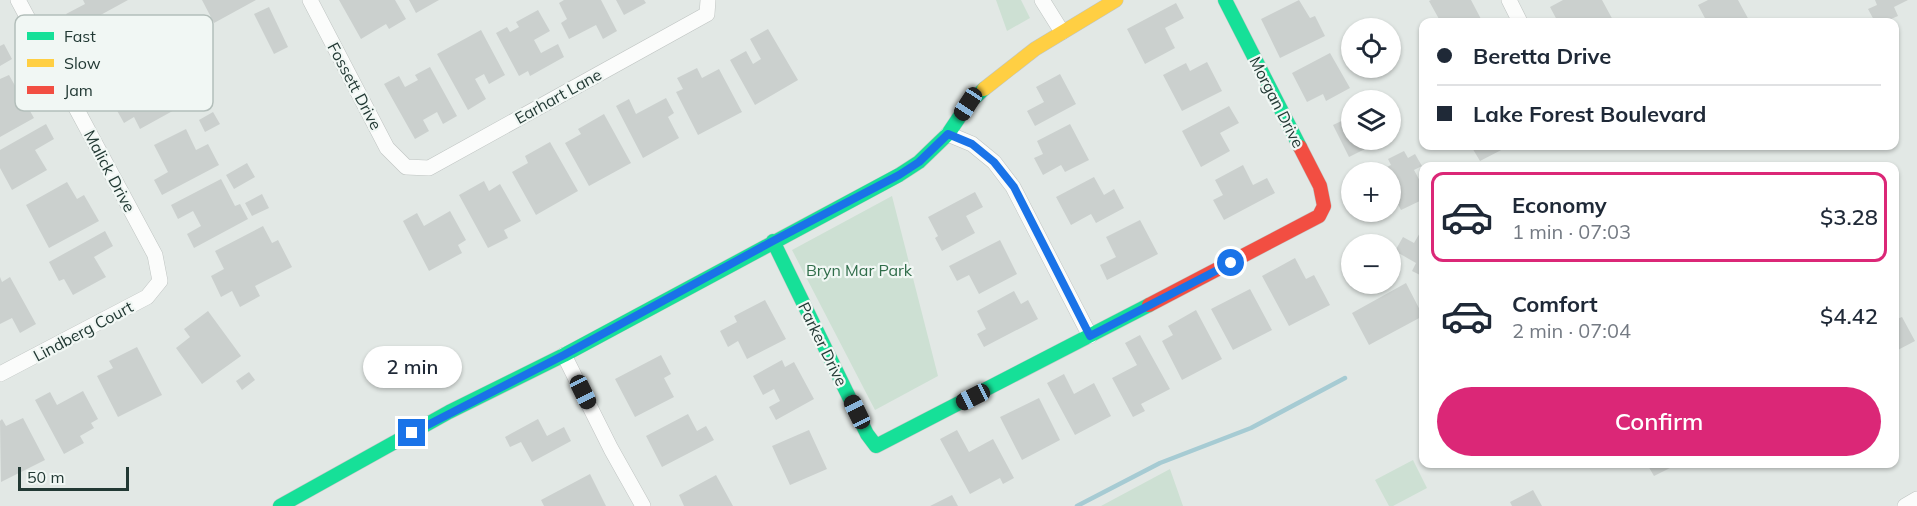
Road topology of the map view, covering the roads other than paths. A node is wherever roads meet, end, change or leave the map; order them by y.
1 (18, 0) edge
2 (310, 0) edge
3 (1042, 0) edge
4 (1116, 0) edge
5 (1225, 0) edge
6 (1509, 0) edge
7 (707, 7) edge
8 (26, 15) edge
9 (1518, 18) edge
10 (1062, 32) junction
11 (78, 111) edge
12 (948, 134) junction
13 (406, 167) joint
14 (773, 241) junction
15 (160, 281) joint
16 (1090, 336) junction
17 (564, 355) junction
18 (0, 375) edge
19 (1917, 499) edge
20 (280, 506) edge
21 (643, 506) edge
22 (1905, 506) edge

1 - 8 street, Malick Drive
2 - 13 street, Fossett Drive
3 - 10 street
4 - 10 street
5 - 16 street, Morgan Drive
6 - 9 street
7 - 13 street, Earhart Lane
10 - 12 street
11 - 15 street, Malick Drive
12 - 14 street
12 - 16 street
14 - 16 street, Parker Drive
14 - 17 street
15 - 18 street, Lindberg Court
17 - 20 street
17 - 21 street
19 - 22 street

